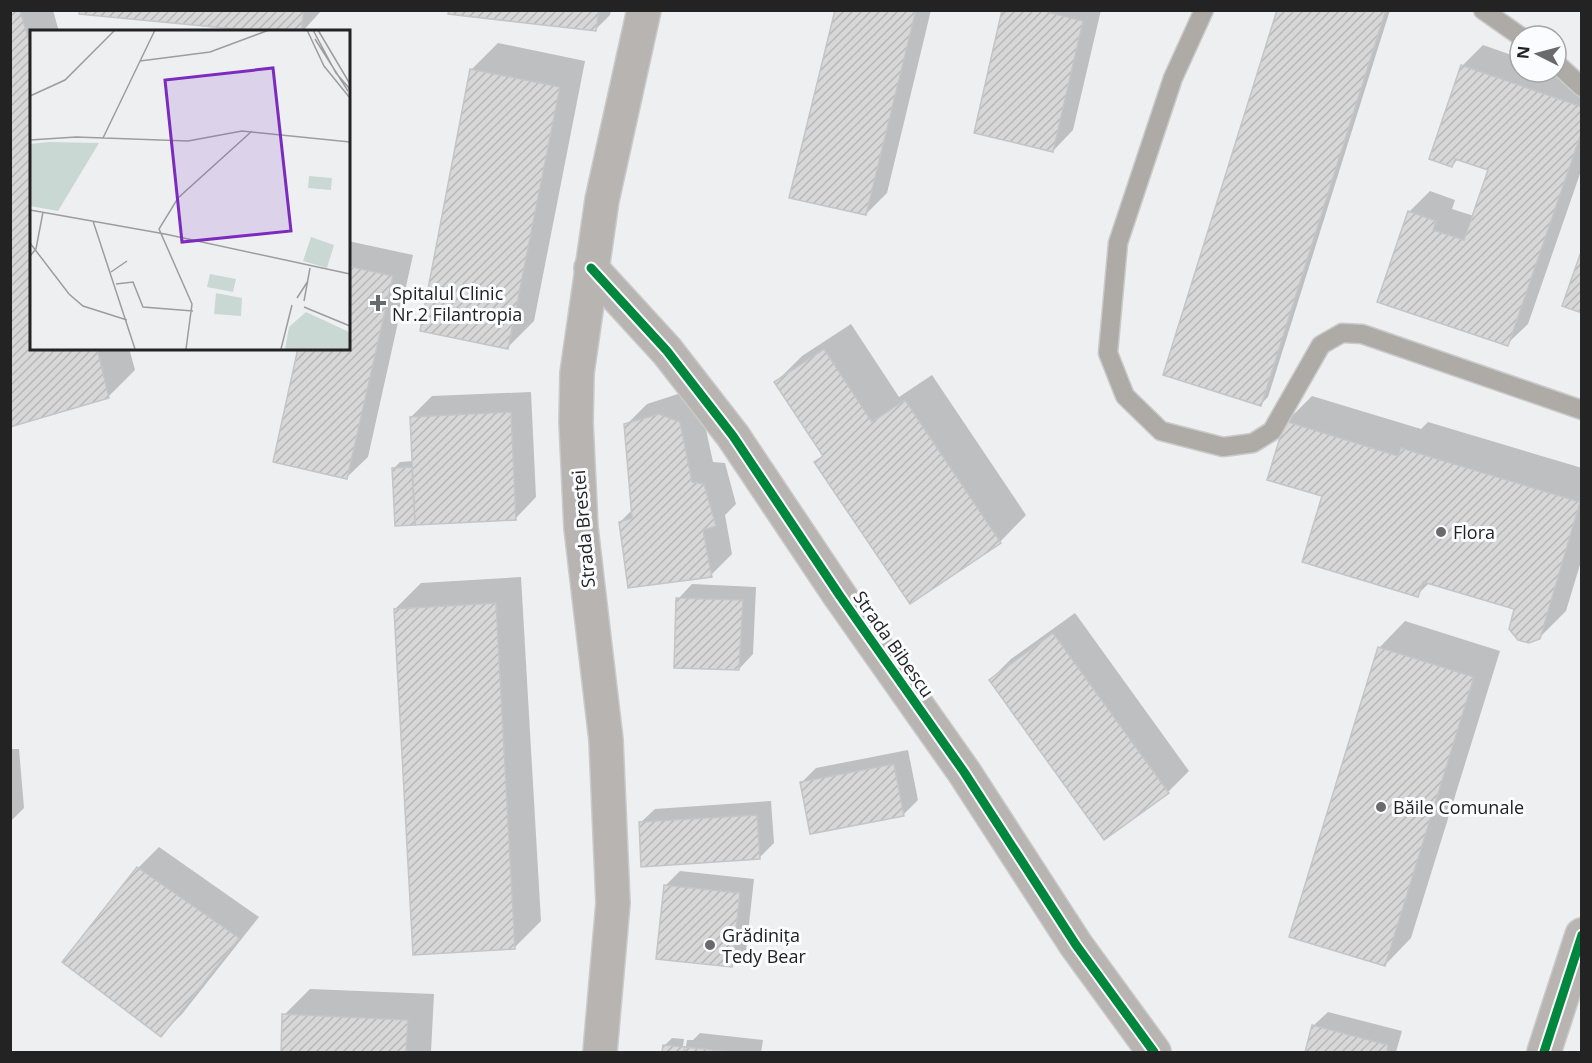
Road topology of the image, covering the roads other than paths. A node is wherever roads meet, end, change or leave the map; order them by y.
1 (644, 10) edge
2 (1203, 10) edge
3 (1483, 10) edge
4 (1508, 28) edge
5 (1568, 75) edge
6 (1581, 87) edge
7 (591, 268) junction
8 (1581, 410) edge
9 (1581, 935) edge
10 (600, 1053) edge
11 (1154, 1053) edge
12 (1544, 1053) edge

1 - 7 street, Strada Brestei
2 - 8 lane
3 - 4 lane
5 - 6 lane
7 - 10 street, Strada Brestei
7 - 11 street, Strada Bibescu
9 - 12 street

